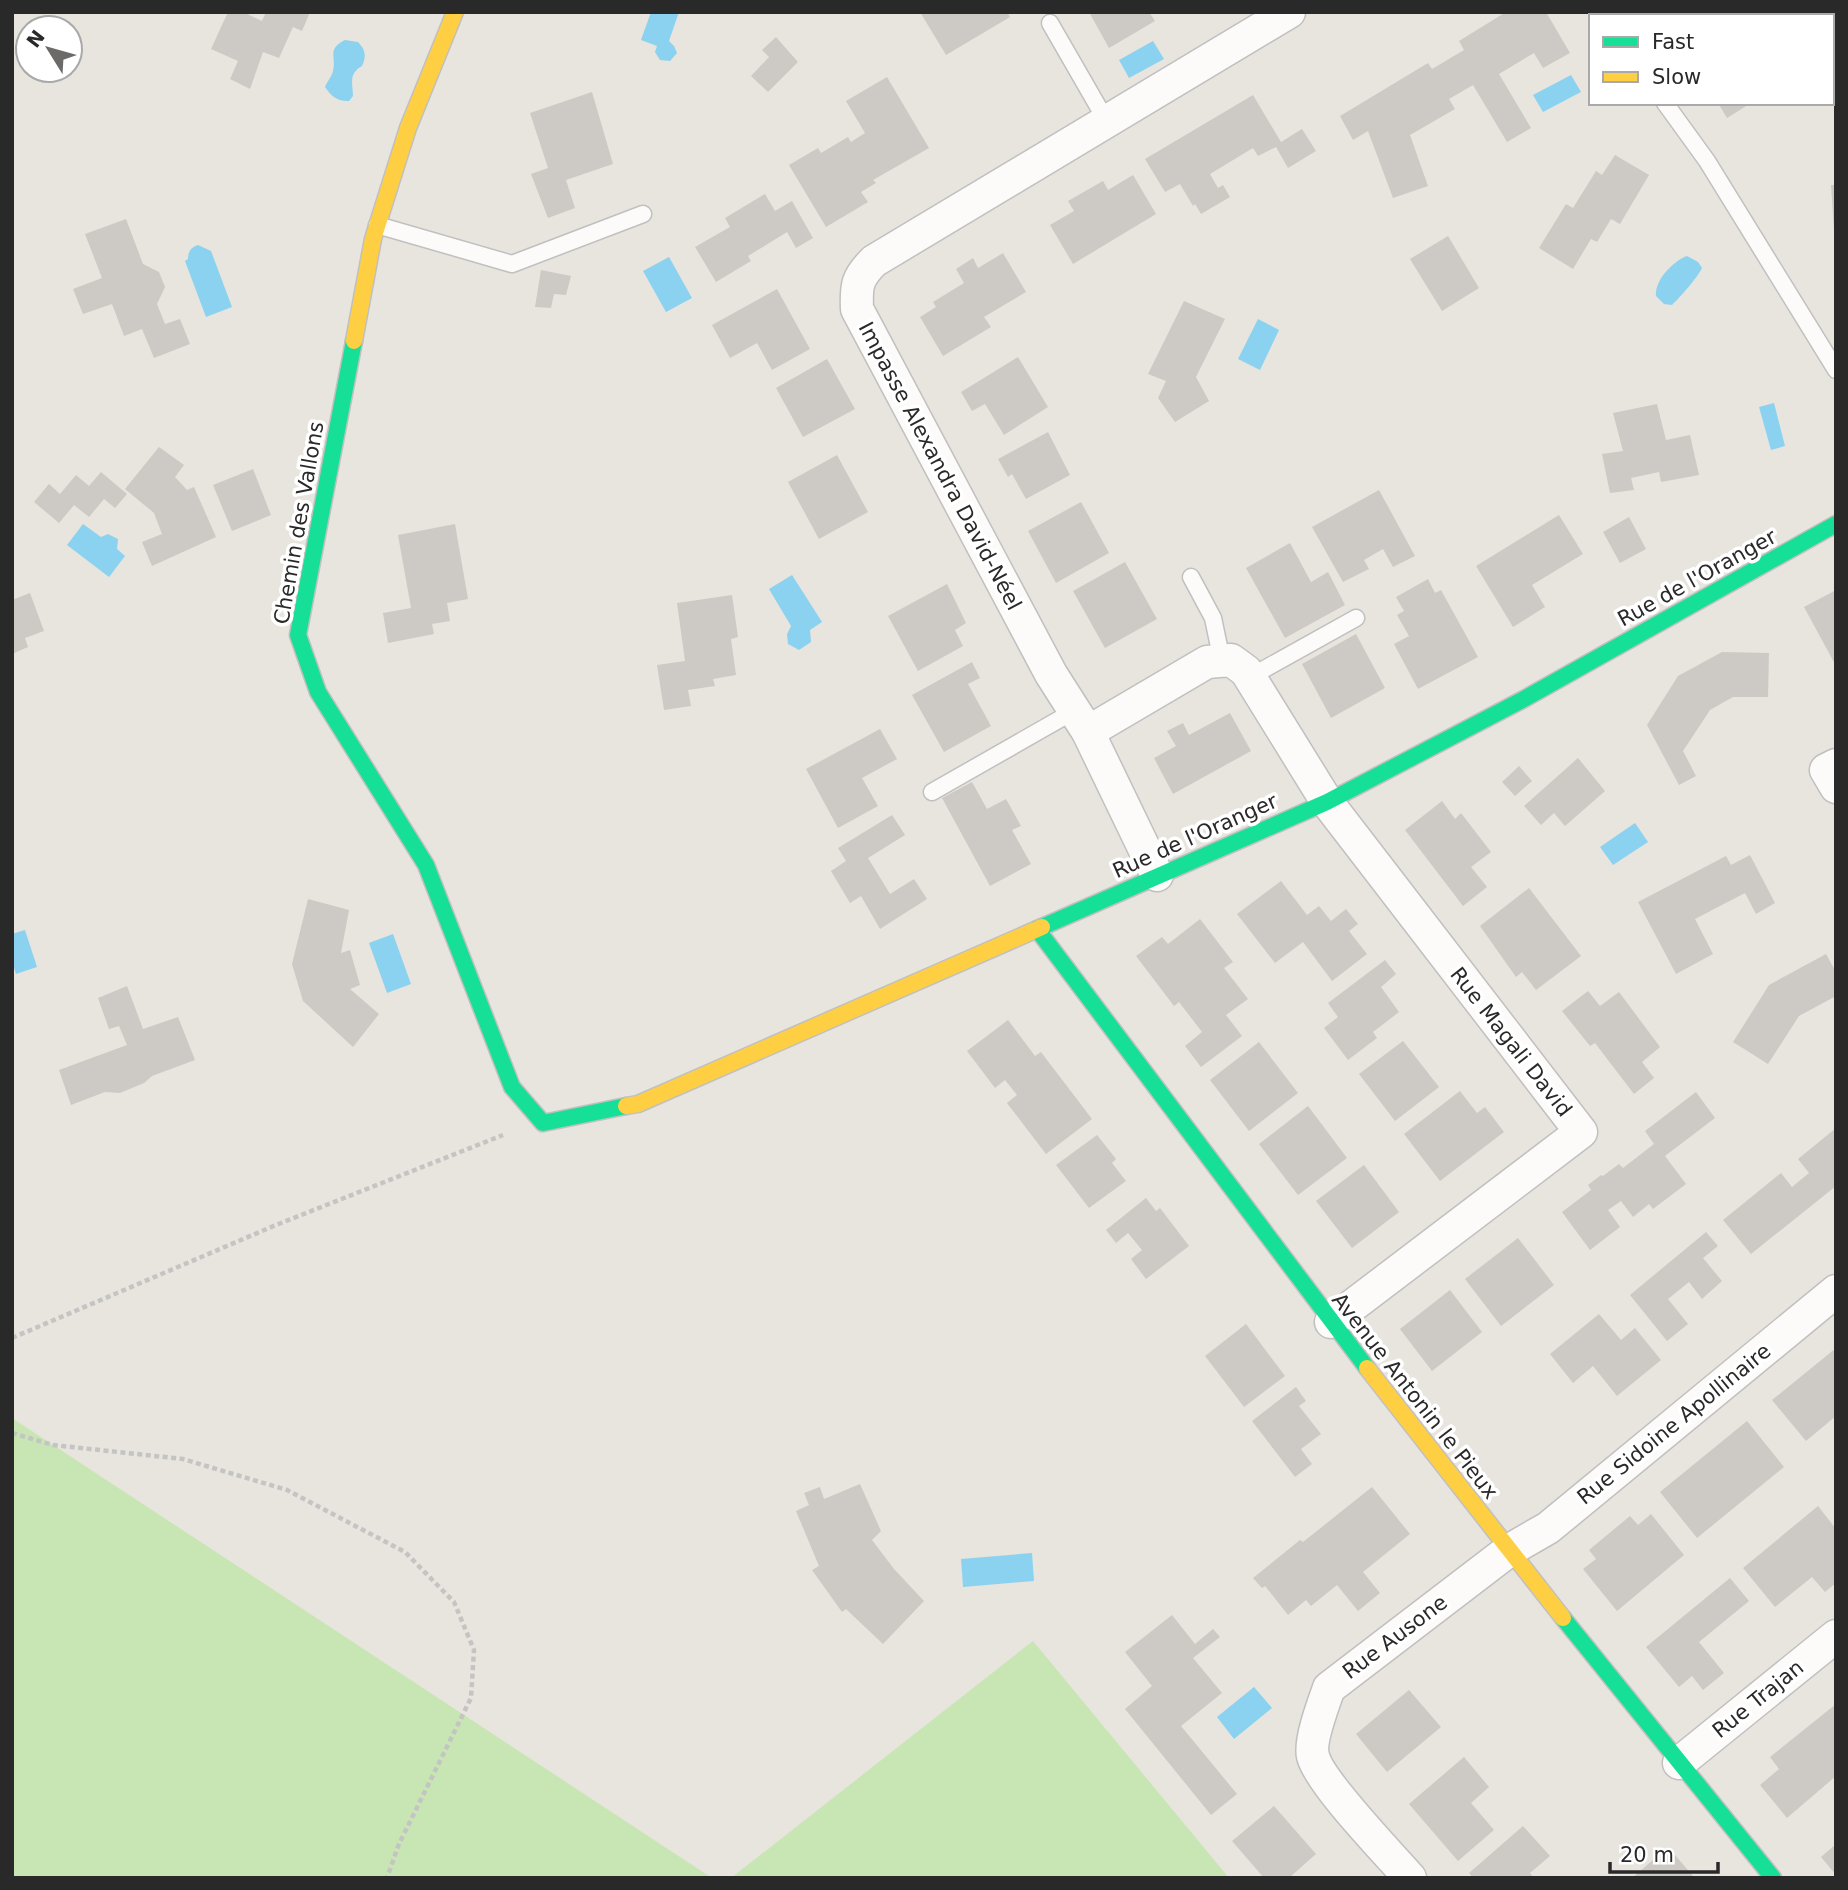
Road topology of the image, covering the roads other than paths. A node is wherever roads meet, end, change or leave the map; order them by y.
1 (454, 12) edge
2 (1289, 12) edge
3 (1050, 23) dead end
4 (1666, 105) edge
5 (1107, 121) junction
6 (643, 214) dead end
7 (377, 226) junction
8 (1836, 370) edge
9 (1836, 524) edge
10 (1191, 577) dead end
11 (1356, 618) dead end
12 (1222, 661) junction
13 (1250, 677) junction
14 (1081, 722) junction
15 (1836, 765) edge
16 (1836, 787) edge
17 (932, 792) dead end
18 (1327, 802) junction
19 (1157, 875) junction
20 (1037, 929) junction
21 (543, 1123) joint
22 (1836, 1291) edge
23 (1331, 1322) junction
24 (1508, 1551) junction
25 (1836, 1636) edge
26 (1679, 1763) junction
27 (1410, 1878) edge
28 (1773, 1878) edge

1 - 7 street, Chemin des Vallons
2 - 5 street, Impasse Alexandra David-Néel
3 - 5 lane
4 - 8 lane
5 - 14 street, Impasse Alexandra David-Néel
6 - 7 lane
7 - 21 street, Chemin des Vallons
9 - 18 street, Rue de l'Oranger
10 - 12 lane
11 - 13 lane
12 - 13 street
12 - 14 street
13 - 18 street
14 - 17 lane
14 - 19 street, Impasse Alexandra David-Néel
15 - 16 street
18 - 19 street, Rue de l'Oranger
18 - 23 street, Rue Magali David
19 - 20 street, Rue de l'Oranger
20 - 21 street, Rue de l'Oranger
20 - 23 street, Avenue Antonin le Pieux
22 - 24 street, Rue Sidoine Apollinaire
23 - 24 street, Avenue Antonin le Pieux
24 - 26 street, Avenue Antonin le Pieux
24 - 27 street, Rue Ausone
25 - 26 street, Rue Trajan
26 - 28 street, Avenue Antonin le Pieux

